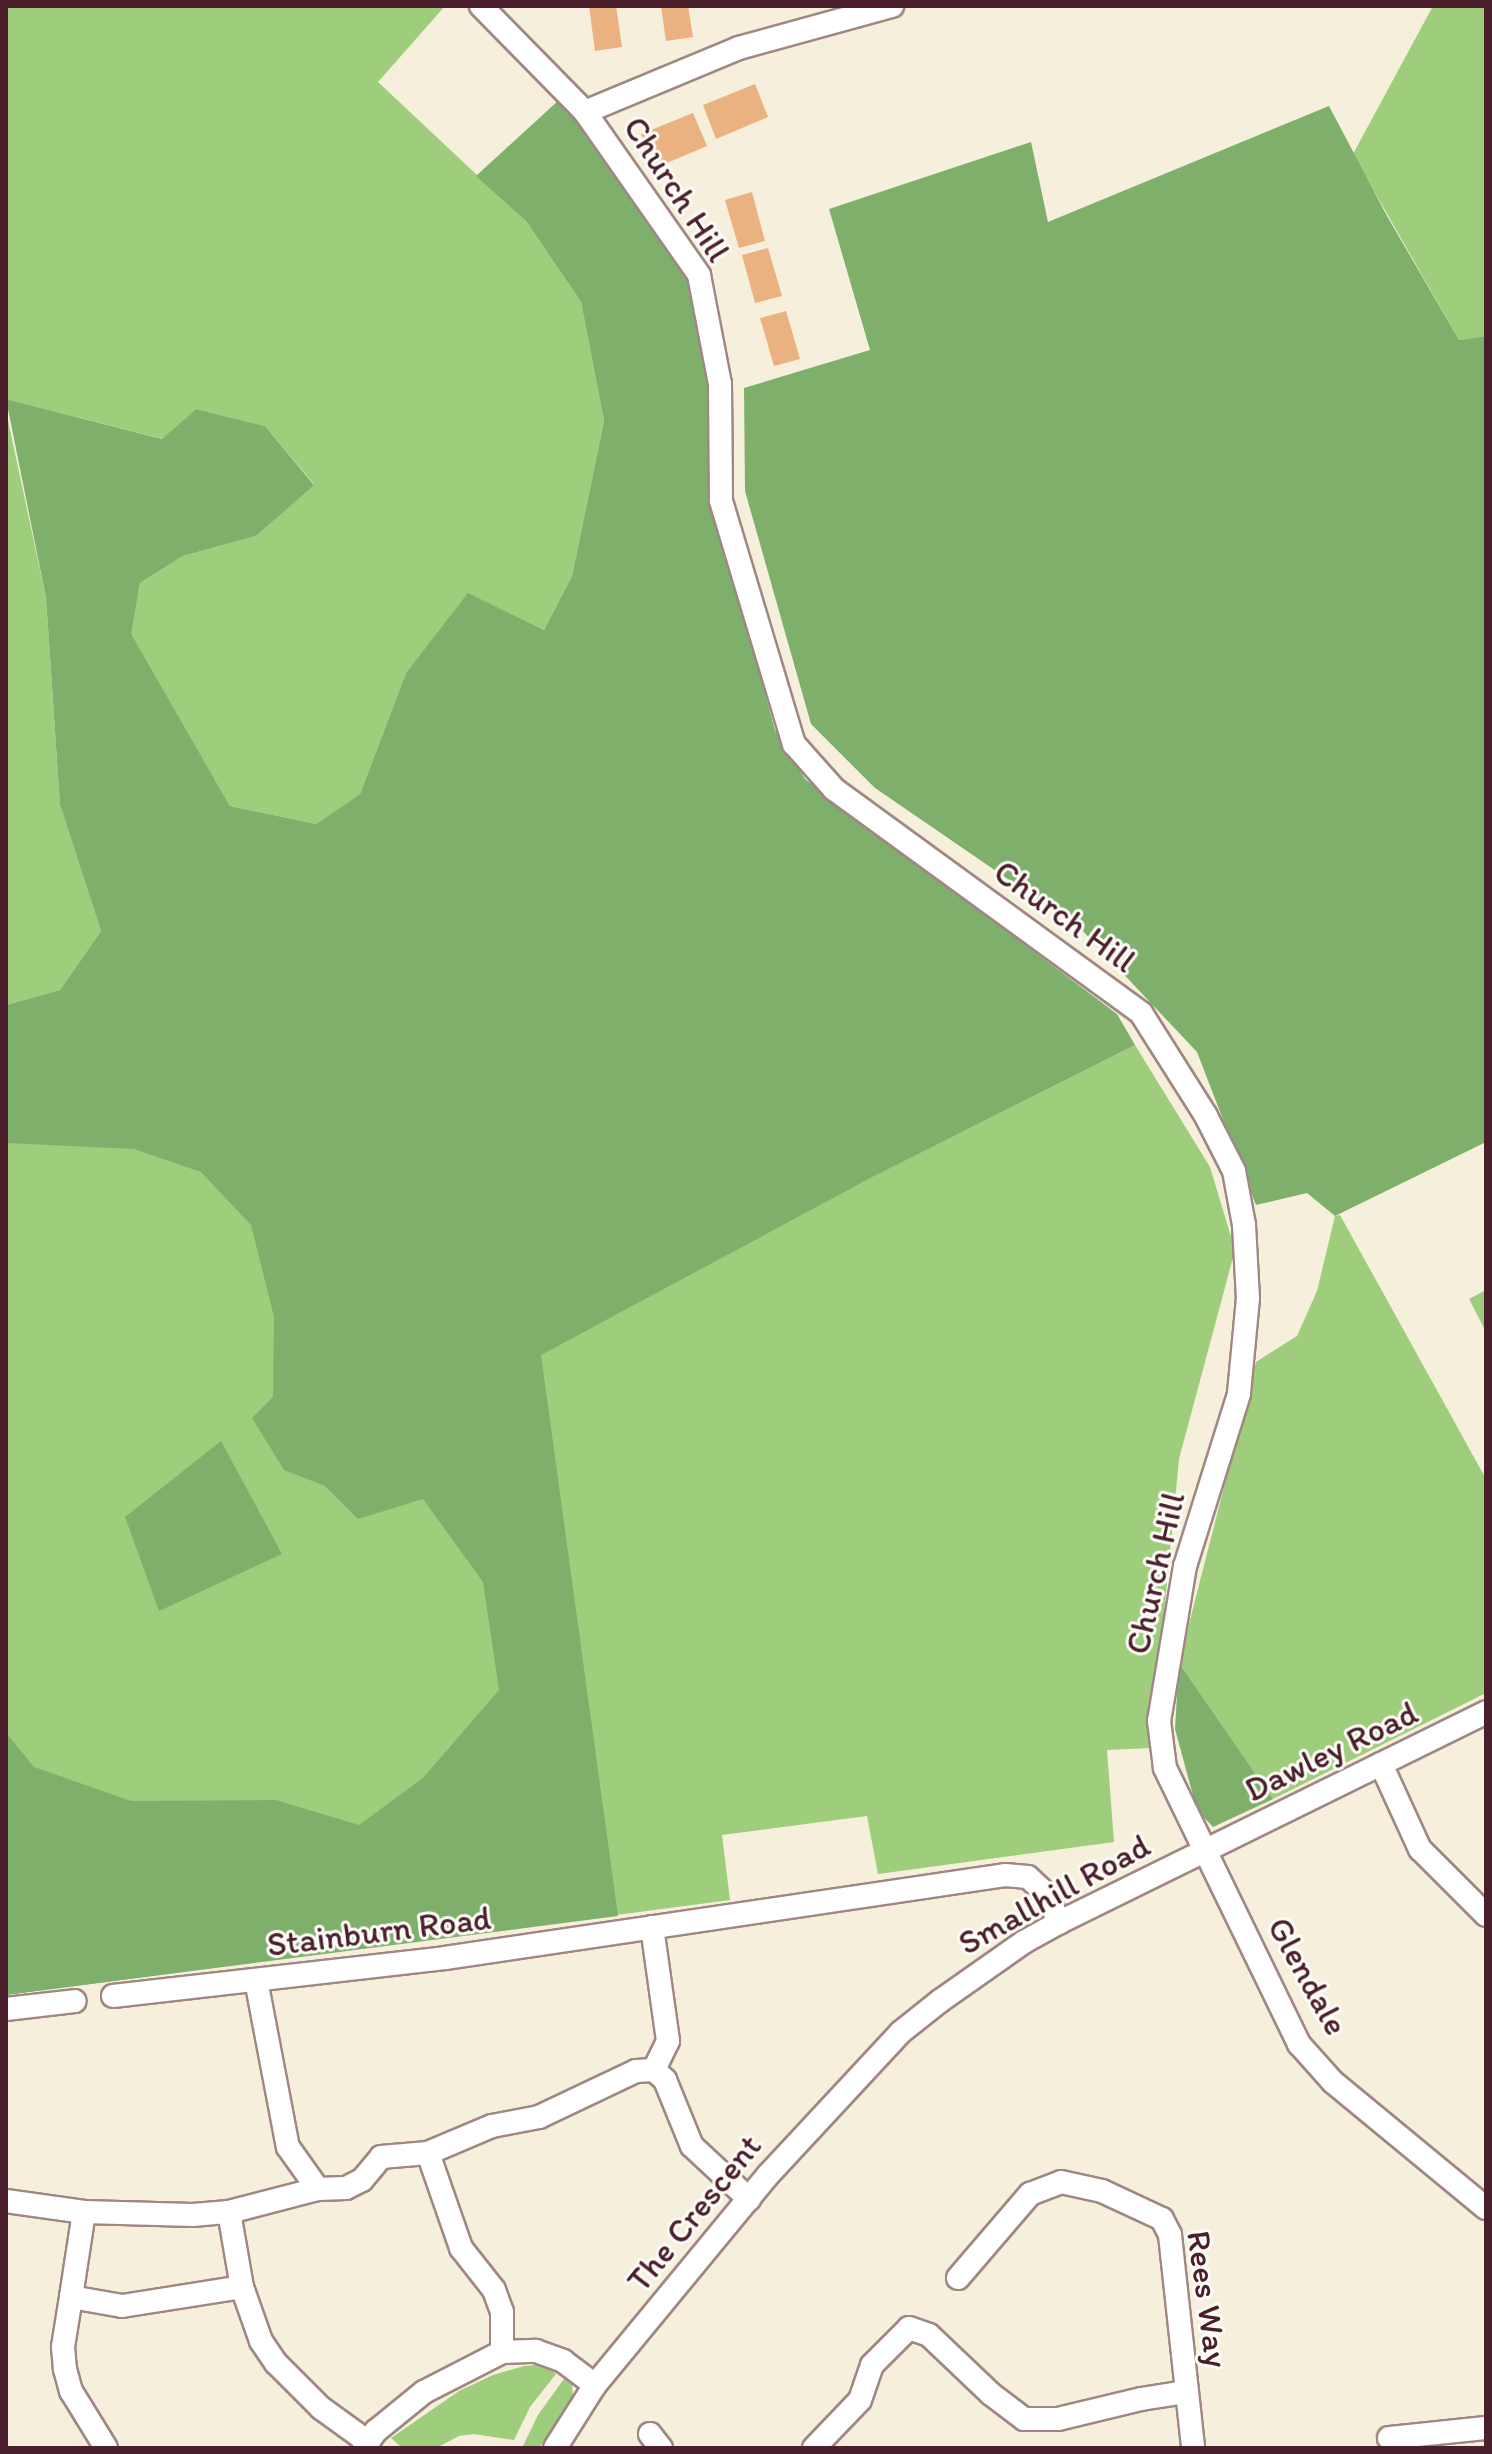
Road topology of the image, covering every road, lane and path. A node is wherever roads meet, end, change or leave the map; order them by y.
1 (481, 6) edge
2 (892, 6) edge
3 (585, 112) junction
4 (1486, 1712) edge
5 (1381, 1764) junction
6 (1205, 1850) junction
7 (1486, 1915) edge
8 (1060, 1922) junction
9 (652, 1927) junction
10 (256, 1980) junction
11 (113, 1996) dead end
12 (75, 2001) dead end
13 (6, 2009) edge
14 (901, 2032) joint
15 (654, 2070) junction
16 (428, 2153) junction
17 (318, 2189) junction
18 (749, 2199) junction
19 (6, 2201) edge
20 (1486, 2208) edge
21 (84, 2212) junction
22 (229, 2212) junction
23 (958, 2278) dead end
24 (242, 2287) junction
25 (71, 2297) junction
26 (502, 2352) junction
27 (595, 2385) junction
28 (1186, 2392) junction
29 (1486, 2428) edge
30 (1389, 2438) dead end
31 (366, 2445) edge
32 (106, 2448) edge
33 (555, 2448) edge
34 (814, 2448) edge
35 (1193, 2448) edge

1 - 3 street, Church Hill
2 - 3 street
3 - 6 street, Church Hill
4 - 5 street, Dawley Road
5 - 6 street, Dawley Road
5 - 7 street
6 - 8 street, Smallhill Road
6 - 20 street, Glendale
8 - 9 street, Stainburn Road
8 - 14 street, Smallhill Road
9 - 10 street, Stainburn Road
9 - 15 street
10 - 11 street, Stainburn Road
10 - 17 street
12 - 13 street
14 - 18 street, The Crescent
15 - 16 street
15 - 18 street
16 - 17 street
16 - 26 street
17 - 22 street
18 - 27 street, The Crescent
19 - 21 street
21 - 22 street
21 - 25 street
22 - 24 street
23 - 28 street, Rees Way
24 - 25 street
24 - 31 street
25 - 32 street
26 - 27 street
26 - 31 street
27 - 33 street, The Crescent
28 - 34 street
28 - 35 street, Rees Way
29 - 30 street

